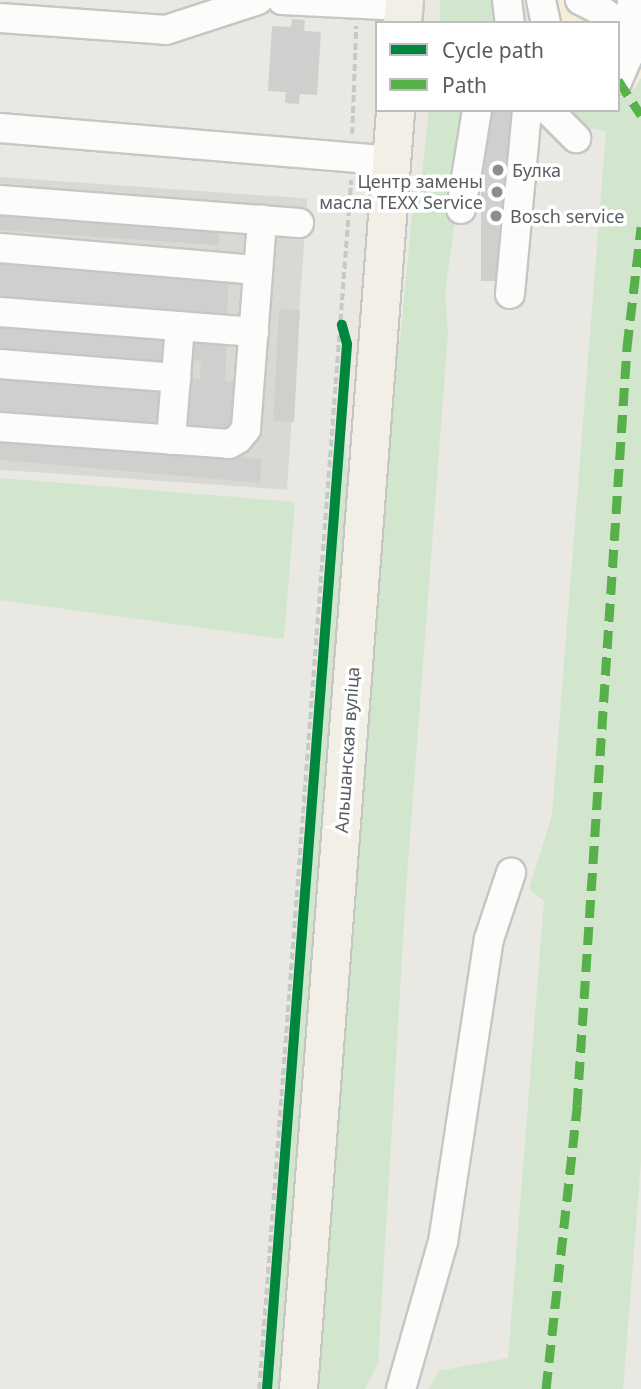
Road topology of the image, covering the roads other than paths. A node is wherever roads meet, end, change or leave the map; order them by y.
1 (258, 0) edge
2 (282, 0) edge
3 (507, 0) edge
4 (541, 0) edge
5 (580, 0) edge
6 (632, 0) edge
7 (403, 10) edge
8 (0, 18) edge
9 (510, 21) edge
10 (546, 21) edge
11 (617, 21) edge
12 (620, 24) edge
13 (630, 31) junction
14 (620, 75) edge
15 (395, 112) edge
16 (477, 112) edge
17 (527, 112) edge
18 (550, 112) edge
19 (0, 128) edge
20 (576, 138) dead end
21 (391, 161) junction
22 (0, 200) edge
23 (461, 209) dead end
24 (262, 220) junction
25 (299, 223) dead end
26 (0, 248) edge
27 (258, 270) junction
28 (510, 294) dead end
29 (0, 312) edge
30 (180, 326) junction
31 (254, 332) junction
32 (0, 364) edge
33 (176, 378) junction
34 (0, 427) edge
35 (172, 440) junction
36 (511, 873) dead end
37 (298, 1389) edge
38 (401, 1389) edge

1 - 8 lane
2 - 7 lane
3 - 9 lane
4 - 10 lane
5 - 11 lane
6 - 13 lane
12 - 13 lane
13 - 14 lane
15 - 21 main road, Альшанская вуліца
16 - 23 lane
17 - 28 lane
18 - 20 lane
19 - 21 lane
21 - 37 main road, Альшанская вуліца
22 - 24 lane
24 - 25 lane
24 - 27 lane
26 - 27 lane
27 - 31 lane
29 - 30 lane
30 - 31 lane
30 - 33 lane
31 - 35 lane
32 - 33 lane
33 - 35 lane
34 - 35 lane
36 - 38 lane

